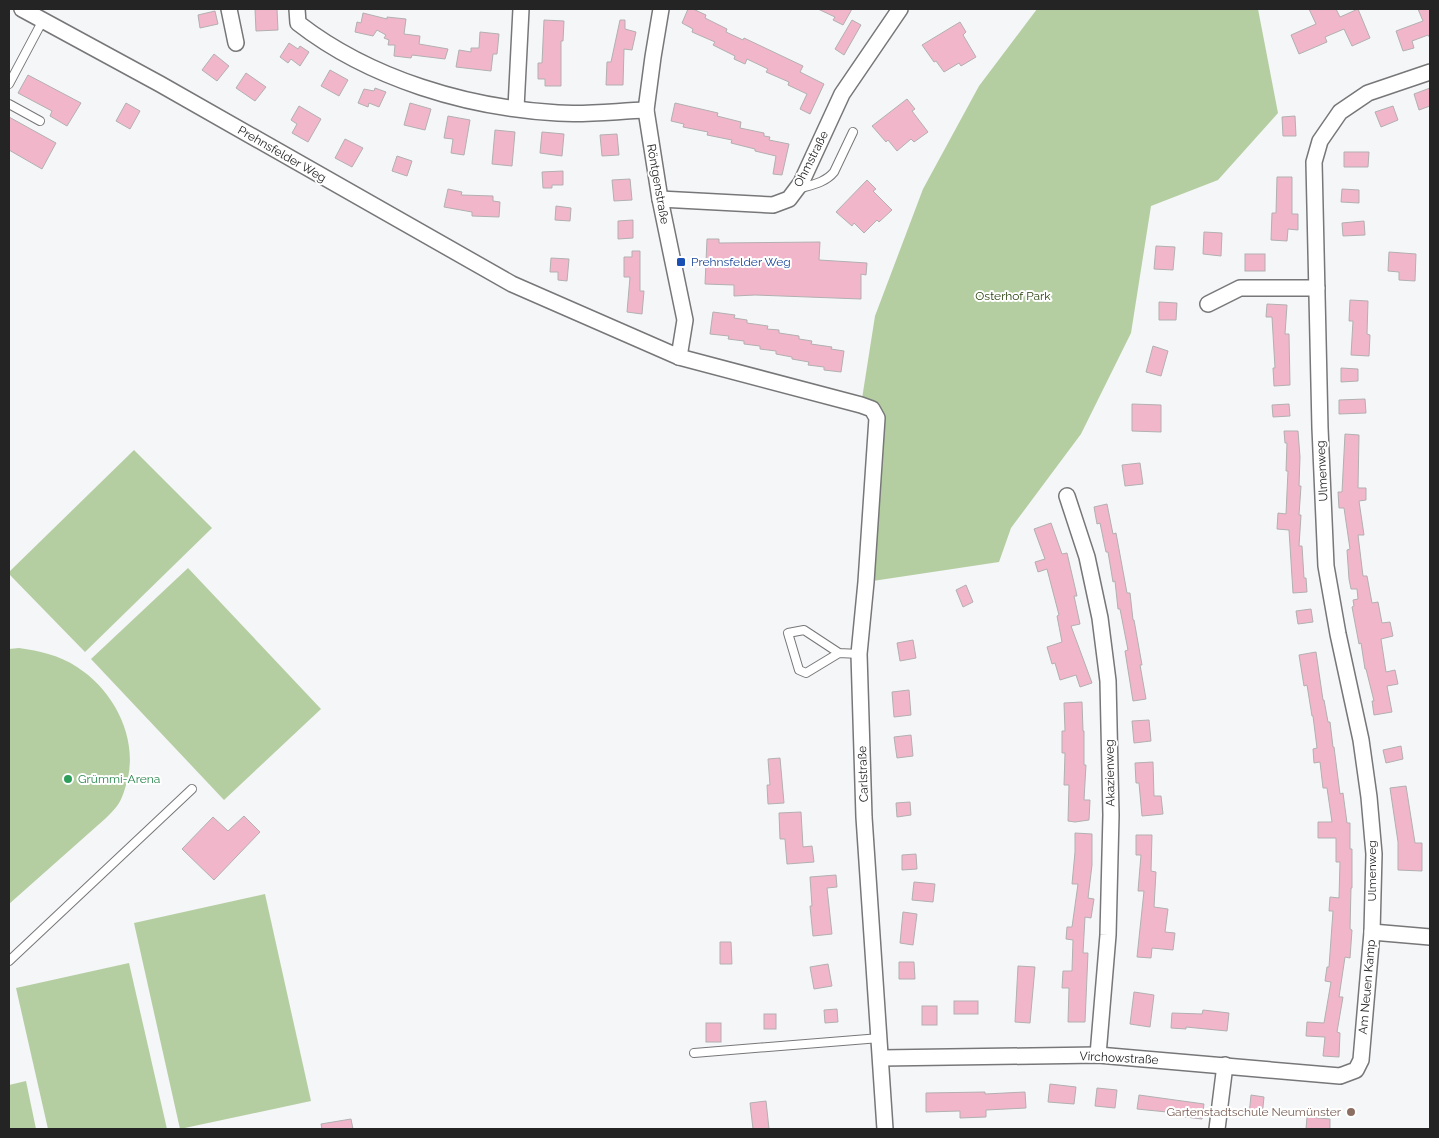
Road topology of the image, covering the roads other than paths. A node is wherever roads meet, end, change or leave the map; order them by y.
1 (22, 9) edge
2 (229, 9) edge
3 (297, 9) edge
4 (521, 9) edge
5 (662, 9) edge
6 (900, 9) edge
7 (43, 20) junction
8 (236, 44) dead end
9 (1430, 72) edge
10 (9, 84) edge
11 (9, 104) edge
12 (516, 108) junction
13 (646, 110) junction
14 (40, 122) dead end
15 (853, 132) dead end
16 (796, 190) junction
17 (660, 199) junction
18 (1317, 288) junction
19 (1208, 304) dead end
20 (679, 358) junction
21 (876, 418) joint
22 (1067, 496) dead end
23 (838, 653) junction
24 (859, 654) junction
25 (192, 789) dead end
26 (1372, 932) junction
27 (1430, 936) edge
28 (9, 961) edge
29 (880, 1038) junction
30 (694, 1052) dead end
31 (1098, 1055) junction
32 (881, 1058) junction
33 (1225, 1065) junction
34 (1356, 1070) joint
35 (885, 1129) edge
36 (1217, 1129) edge

1 - 7 street, Prehnsfelder Weg
2 - 8 street
3 - 12 street
4 - 12 street
5 - 13 street, Röntgenstraße
6 - 16 street, Ohmstraße
7 - 10 lane
7 - 20 street, Prehnsfelder Weg
9 - 18 street, Ulmenweg
11 - 14 lane
12 - 13 street
13 - 17 street, Röntgenstraße
15 - 16 lane
16 - 17 street, Ohmstraße
17 - 20 street, Röntgenstraße
18 - 19 street
18 - 26 street, Ulmenweg
20 - 21 street, Prehnsfelder Weg
21 - 24 street, Carlstraße
22 - 31 street, Akazienweg
23 - 23 lane
23 - 24 lane
24 - 29 street, Carlstraße
25 - 28 lane
26 - 27 street, Am Neuen Kamp
26 - 34 street, Am Neuen Kamp
29 - 30 lane
29 - 32 street, Carlstraße
31 - 32 street, Virchowstraße
31 - 33 street, Virchowstraße
32 - 35 street, Carlstraße
33 - 34 street, Virchowstraße
33 - 36 street

